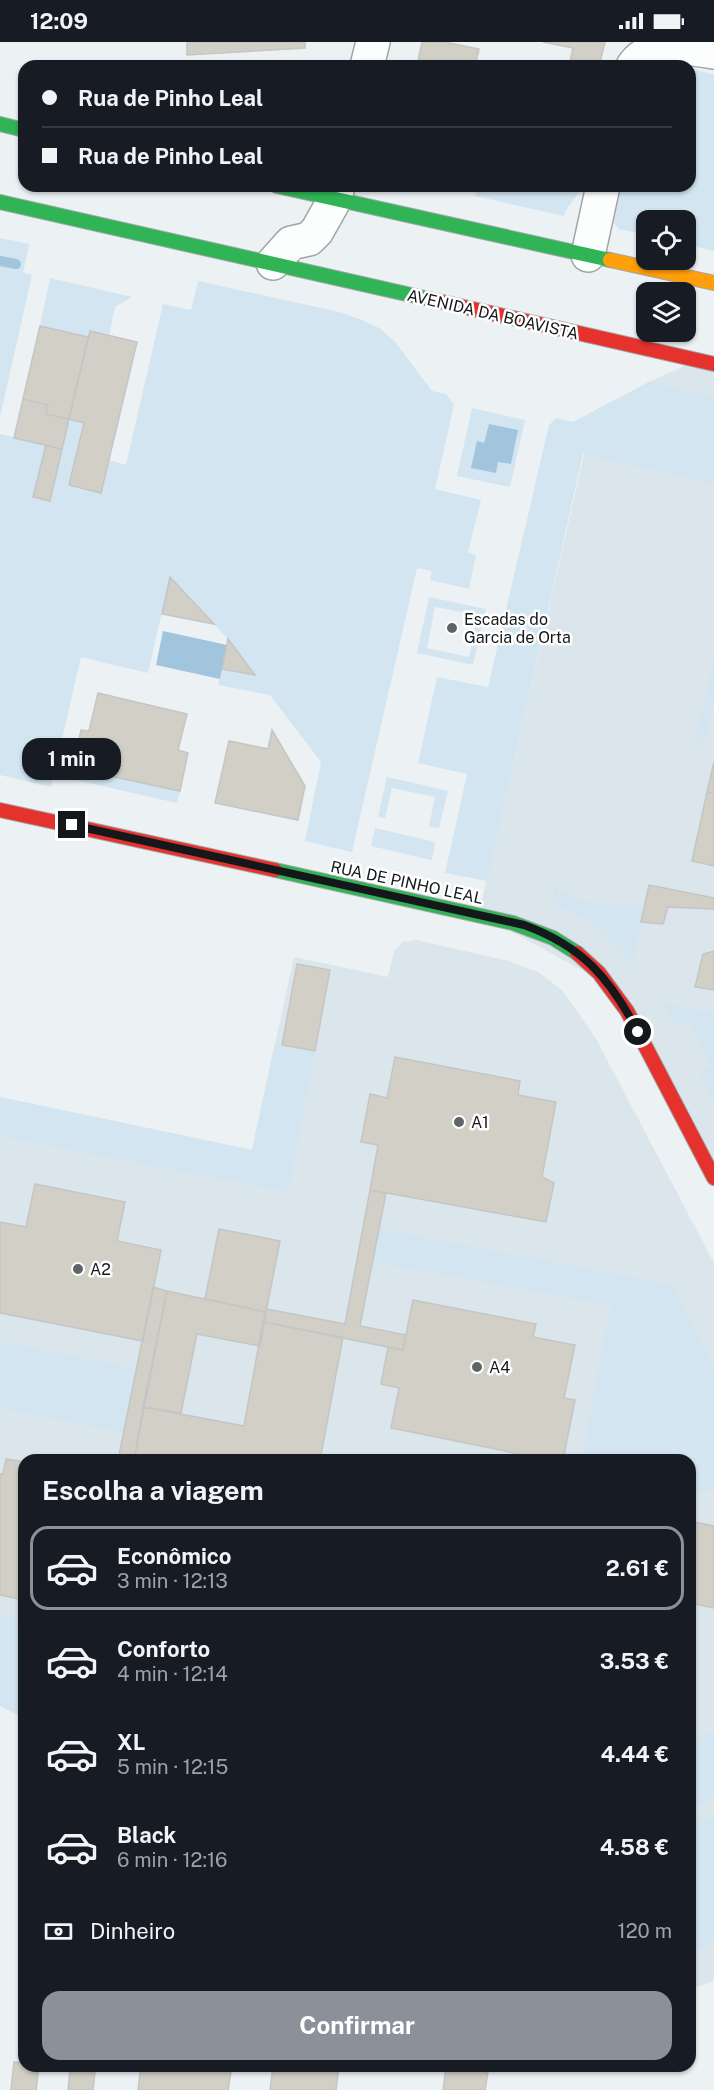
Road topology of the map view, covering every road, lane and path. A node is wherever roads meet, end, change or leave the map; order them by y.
1 (373, 42) edge
2 (714, 52) edge
3 (368, 60) edge
4 (636, 60) edge
5 (0, 124) edge
6 (18, 128) edge
7 (602, 192) edge
8 (336, 193) edge
9 (0, 202) edge
10 (588, 255) junction
11 (273, 263) junction
12 (714, 283) edge
13 (714, 364) edge
14 (0, 810) edge
15 (713, 1175) edge

1 - 3 street
2 - 4 street
5 - 6 main road
7 - 10 street
8 - 10 main road
8 - 11 street
9 - 11 main road, AVENIDA DA BOAVISTA
10 - 12 main road
11 - 13 main road, AVENIDA DA BOAVISTA
14 - 15 main road, RUA DE PINHO LEAL

